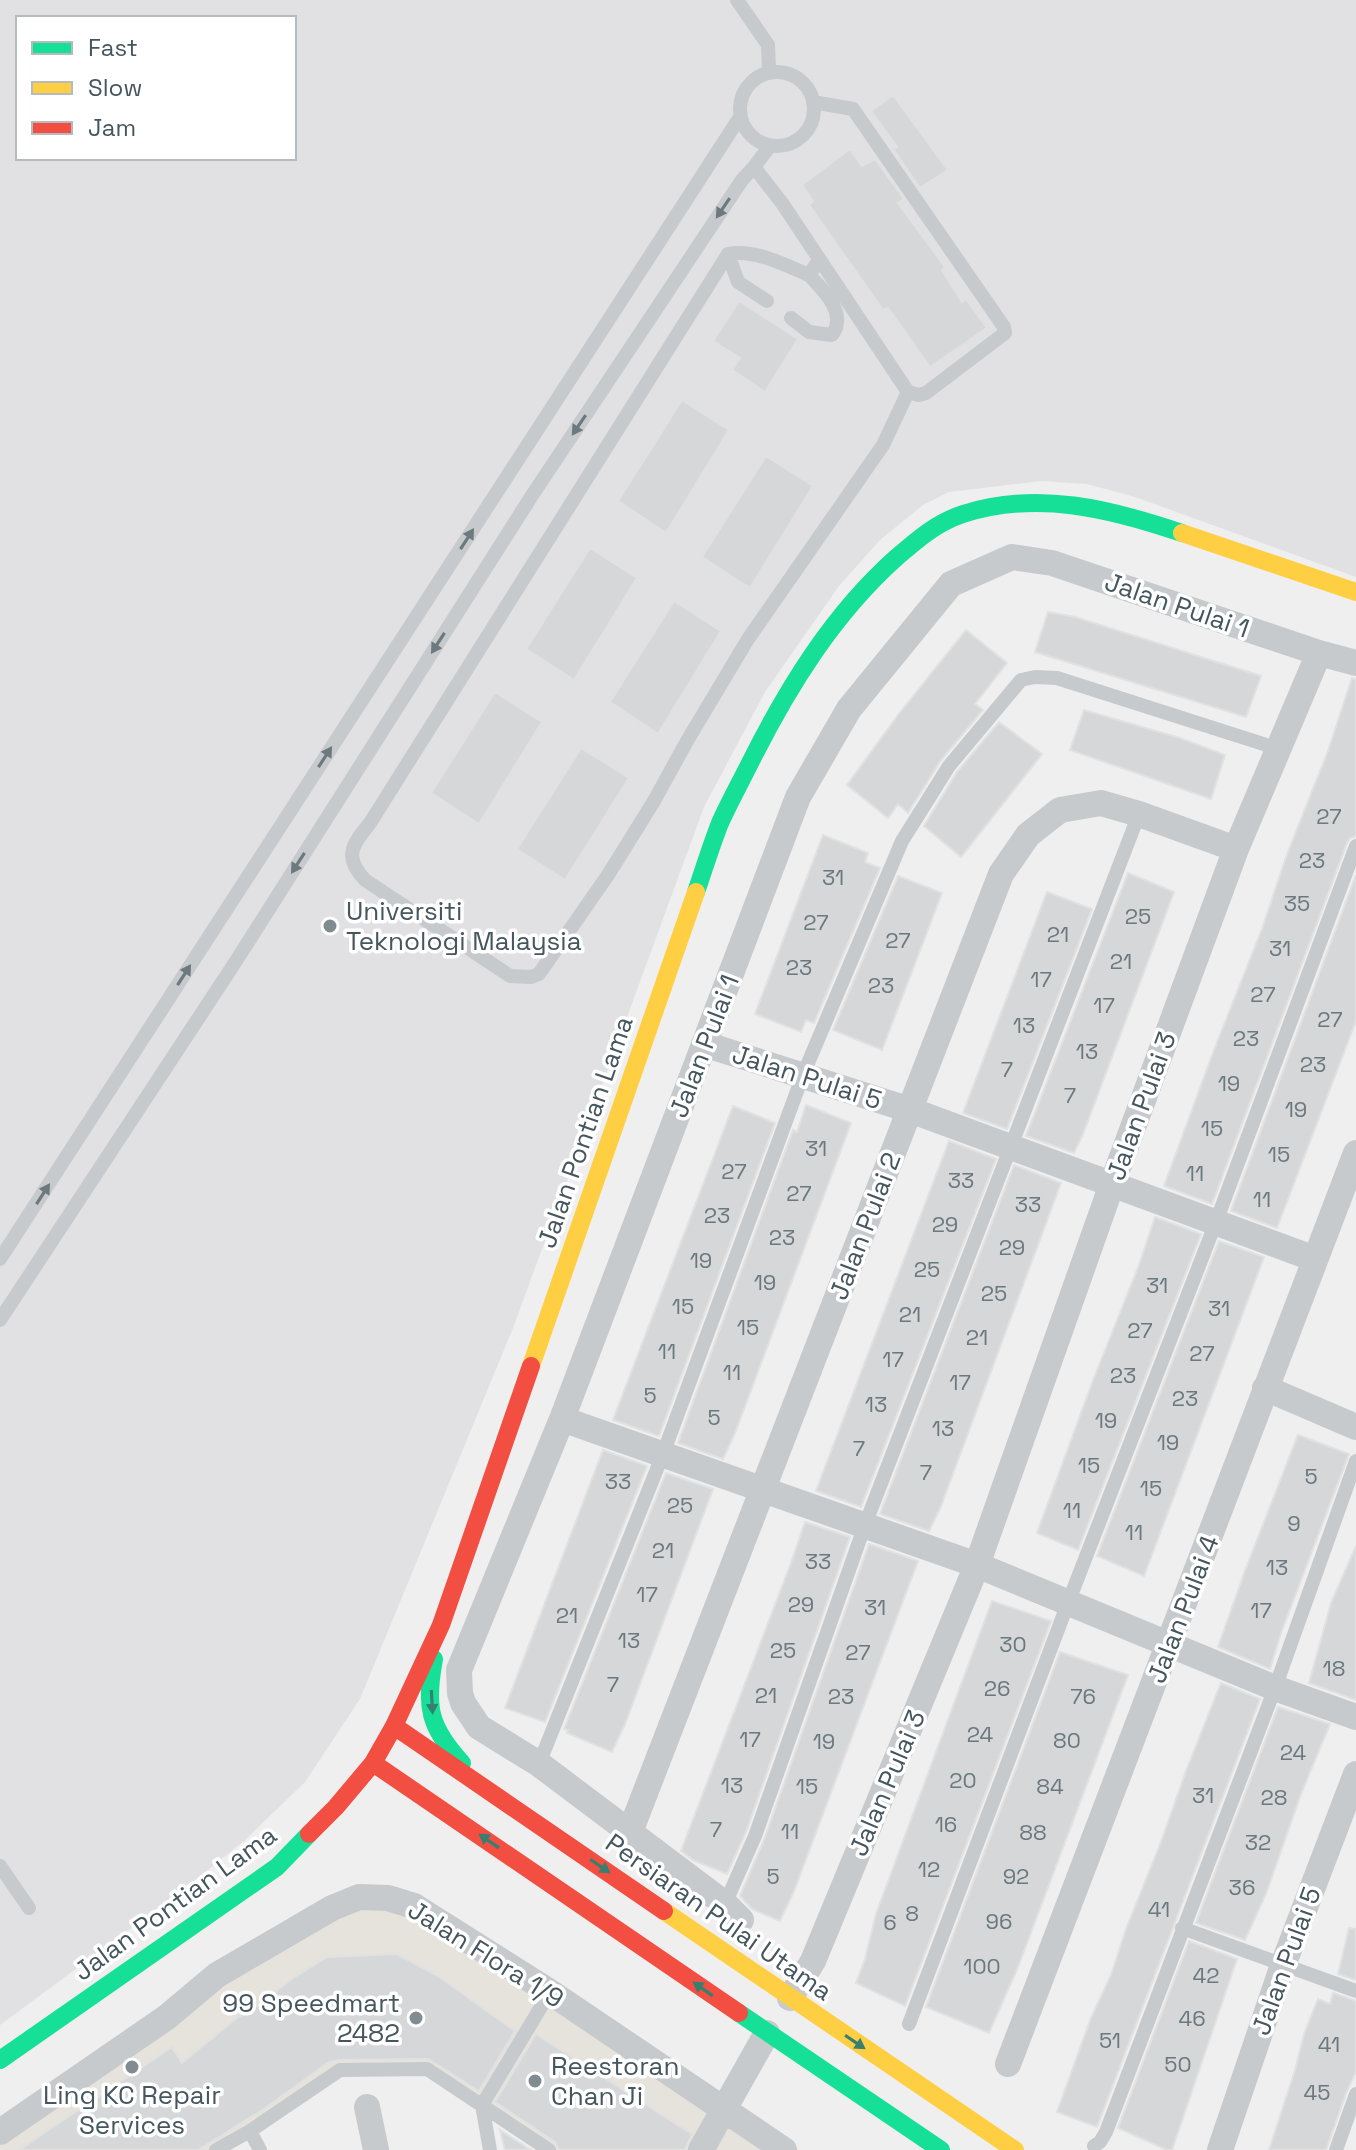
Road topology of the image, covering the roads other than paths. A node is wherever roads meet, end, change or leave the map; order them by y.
1 (737, 0) edge
2 (769, 72) junction
3 (813, 102) junction
4 (740, 117) junction
5 (770, 146) junction
6 (754, 167) junction
7 (728, 254) junction
8 (819, 260) junction
9 (809, 275) junction
10 (767, 301) dead end
11 (791, 318) dead end
12 (908, 392) junction
13 (1356, 592) edge
14 (1319, 653) junction
15 (1356, 663) edge
16 (1279, 749) junction
17 (1139, 814) junction
18 (1356, 846) edge
19 (1236, 849) junction
20 (704, 1044) junction
21 (803, 1075) junction
22 (910, 1110) junction
23 (1011, 1147) junction
24 (1356, 1153) edge
25 (1112, 1184) junction
26 (1216, 1222) junction
27 (0, 1259) edge
28 (1315, 1259) junction
29 (0, 1320) edge
30 (1265, 1388) junction
31 (562, 1419) junction
32 (1356, 1427) edge
33 (663, 1454) junction
34 (1356, 1461) edge
35 (763, 1490) junction
36 (865, 1525) junction
37 (977, 1565) junction
38 (1068, 1603) junction
39 (441, 1625) junction
40 (1169, 1645) junction
41 (1275, 1688) junction
42 (1356, 1717) edge
43 (394, 1726) junction
44 (373, 1763) junction
45 (539, 1764) junction
46 (1356, 1774) edge
47 (488, 1791) junction
48 (390, 1798) dead end
49 (453, 1816) junction
50 (351, 1818) dead end
51 (630, 1832) junction
52 (0, 1866) edge
53 (277, 1867) junction
54 (29, 1908) dead end
55 (733, 1912) joint
56 (1182, 1928) junction
57 (1283, 1965) junction
58 (1356, 1991) edge
59 (550, 1992) junction
60 (779, 2016) junction
61 (909, 2024) dead end
62 (0, 2060) edge
63 (1008, 2064) dead end
64 (1356, 2094) edge
65 (482, 2105) junction
66 (367, 2107) dead end
67 (724, 2110) junction
68 (250, 2131) junction
69 (0, 2132) edge
70 (1094, 2146) dead end
71 (216, 2150) edge
72 (260, 2150) edge
73 (376, 2150) edge
74 (490, 2150) edge
75 (549, 2150) edge
76 (701, 2150) edge
77 (784, 2150) edge
78 (941, 2150) edge
79 (1015, 2150) edge
80 (1220, 2150) edge
81 (1336, 2150) edge

1 - 2 lane
2 - 3 lane
2 - 4 lane
3 - 5 lane
3 - 12 lane
4 - 5 lane
27 -> 4 lane
5 - 6 lane
6 - 8 lane
6 -> 29 lane
7 - 9 lane
7 - 10 lane
7 - 12 lane
8 - 9 lane
8 - 12 lane
9 - 11 lane
13 - 39 street, Jalan Pontian Lama
14 - 15 street
14 - 16 street, Jalan Pulai 3
14 - 20 street, Jalan Pulai 1
16 - 19 street, Jalan Pulai 3
16 - 21 lane
17 - 19 street, Jalan Pulai 2
17 - 22 street, Jalan Pulai 2
17 - 23 lane
18 - 26 lane
19 - 25 street, Jalan Pulai 3
20 - 21 street, Jalan Pulai 5
20 - 31 street, Jalan Pulai 1
21 - 22 street, Jalan Pulai 5
21 - 33 lane
22 - 23 street, Jalan Pulai 5
22 - 35 street, Jalan Pulai 2
23 - 25 street, Jalan Pulai 5
23 - 36 lane
24 - 28 street, Jalan Pulai 4
25 - 26 street, Jalan Pulai 5
25 - 37 street, Jalan Pulai 3
26 - 28 street, Jalan Pulai 5
26 - 38 lane
28 - 30 street, Jalan Pulai 4
30 - 32 street
30 - 40 street, Jalan Pulai 4
31 - 33 street
31 - 45 street, Jalan Pulai 1
33 - 35 street
33 - 45 lane
34 - 41 lane
35 - 36 street
35 - 51 street, Jalan Pulai 2
36 - 37 street
36 - 55 lane
37 - 38 street
37 - 60 street, Jalan Pulai 3
38 - 40 street
38 - 61 lane
39 - 43 street, Jalan Pontian Lama
39 -> 47 street
40 - 41 street
40 - 63 street, Jalan Pulai 4
41 - 42 street
41 - 56 lane
43 - 44 street, Jalan Pontian Lama
43 - 47 street, Persiaran Pulai Utama
44 - 49 street, Persiaran Pulai Utama
44 - 53 street, Jalan Pontian Lama
45 - 51 street, Jalan Pulai 1
46 - 57 street, Jalan Pulai 5
47 -> 60 street, Persiaran Pulai Utama
48 - 49 street
60 -> 49 street, Persiaran Pulai Utama
50 - 53 street
51 - 55 street, Jalan Pulai 1
52 - 54 lane
53 - 62 street, Jalan Pontian Lama
56 - 57 lane
56 - 70 lane
57 - 58 lane
57 - 80 street, Jalan Pulai 5
59 - 65 lane
59 - 67 street, Jalan Flora 1/9
59 - 69 street, Jalan Flora 1/9
60 - 67 street, Jalan Pulai 3
60 - 78 street, Persiaran Pulai Utama
60 -> 79 street, Persiaran Pulai Utama
64 - 81 lane
65 - 68 lane
65 - 74 lane
65 - 75 lane
66 - 73 street
67 - 76 street, Jalan Pulai 3
67 - 77 street, Jalan Flora 1/9
68 - 71 lane
68 - 72 lane

